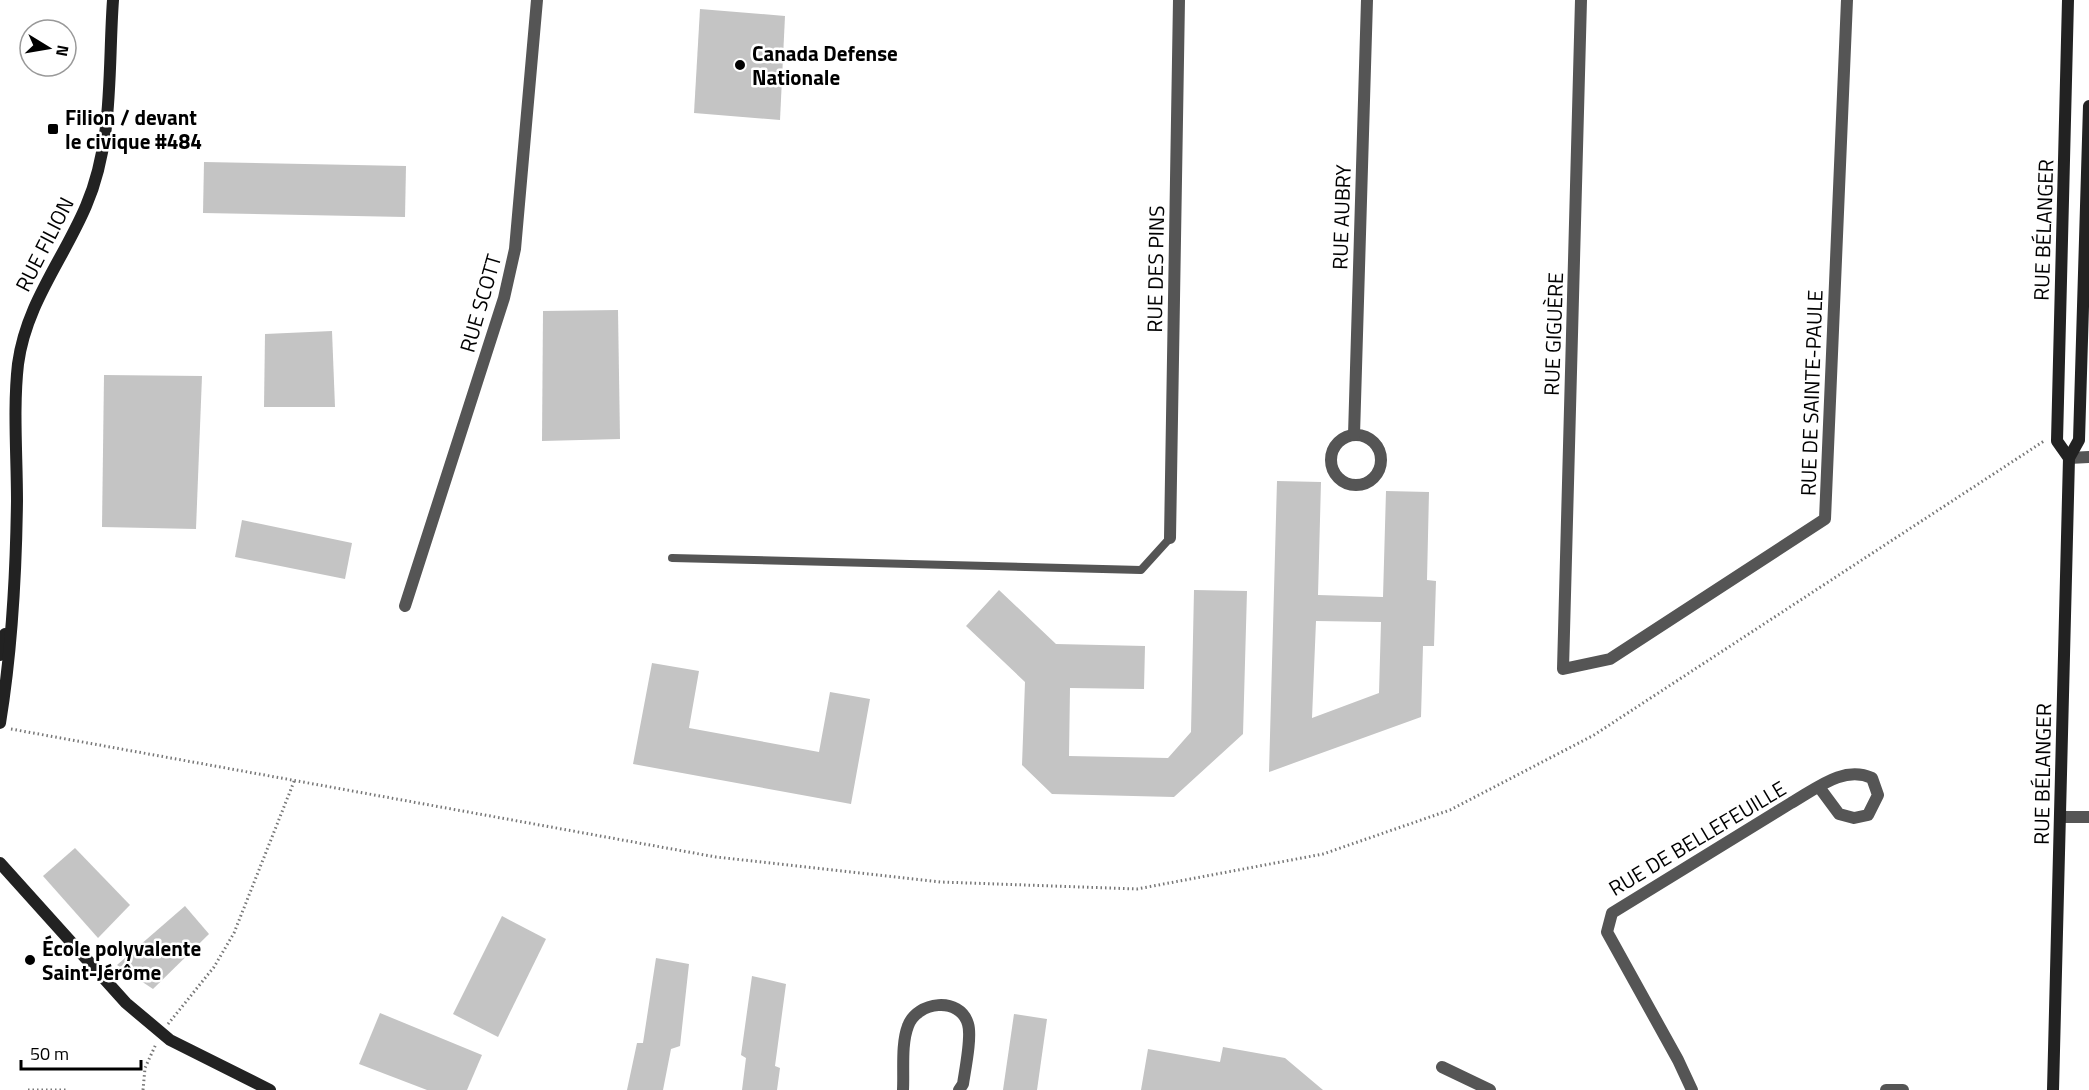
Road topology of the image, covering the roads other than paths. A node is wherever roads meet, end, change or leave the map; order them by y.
1 (112, 0) edge
2 (537, 0) edge
3 (1179, 0) edge
4 (1367, 0) edge
5 (1581, 0) edge
6 (1848, 0) edge
7 (2068, 0) edge
8 (2089, 106) edge
9 (2065, 135) junction
10 (2088, 135) edge
11 (1354, 435) junction
12 (2089, 457) edge
13 (2069, 458) junction
14 (1170, 538) joint
15 (672, 558) dead end
16 (405, 606) dead end
17 (11, 613) junction
18 (0, 655) edge
19 (1563, 669) joint
20 (0, 725) edge
21 (1819, 787) junction
22 (2061, 817) junction
23 (2089, 817) edge
24 (0, 862) edge
25 (1442, 1067) dead end
26 (270, 1090) edge
27 (903, 1090) edge
28 (959, 1090) edge
29 (1490, 1090) edge
30 (1692, 1090) edge
31 (1886, 1090) edge
32 (1903, 1090) edge
33 (2053, 1090) edge

1 - 17 street, RUE FILION
2 - 16 street, RUE SCOTT
3 - 14 street, RUE DES PINS
4 - 11 street, RUE AUBRY
5 - 19 street, RUE GIGUÈRE
6 - 19 street, RUE DE SAINTE-PAULE
7 - 9 street, RUE BÉLANGER
8 - 10 street, RUE BÉLANGER
9 - 10 street
9 - 13 street, RUE BÉLANGER
10 - 13 street, RUE BÉLANGER
11 - 11 street
12 - 13 street
13 - 22 street, RUE BÉLANGER
14 - 15 lane
17 - 18 street, RUE FILION
17 - 20 street, RUE FILION
21 - 21 street, RUE DE BELLEFEUILLE
21 - 30 street, RUE DE BELLEFEUILLE
22 - 23 street
22 - 33 street, RUE BÉLANGER
24 - 26 street
25 - 29 street
27 - 28 street
31 - 32 street

